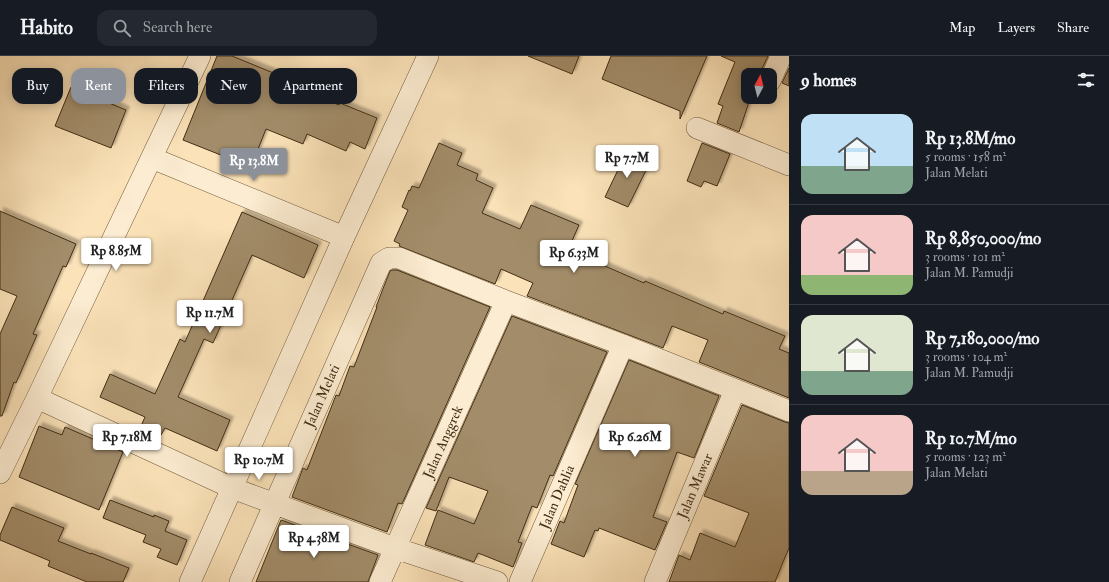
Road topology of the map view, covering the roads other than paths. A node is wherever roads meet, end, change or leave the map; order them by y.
1 (200, 56) edge
2 (428, 56) edge
3 (782, 56) edge
4 (776, 68) edge
5 (698, 128) dead end
6 (152, 158) junction
7 (789, 165) edge
8 (344, 237) junction
9 (506, 301) junction
10 (623, 345) junction
11 (735, 390) junction
12 (37, 398) junction
13 (789, 411) edge
14 (0, 473) edge
15 (236, 490) junction
16 (271, 503) junction
17 (395, 548) junction
18 (190, 582) edge
19 (240, 582) edge
20 (380, 582) edge
21 (497, 582) edge
22 (520, 582) edge
23 (654, 582) edge

1 - 6 street
2 - 8 street
3 - 4 street
5 - 7 street
6 - 8 street
6 - 12 street
8 - 15 street
9 - 10 street
9 - 16 street, Jalan Melati
9 - 17 street, Jalan Anggrek
10 - 11 street
10 - 22 street, Jalan Dahlia
11 - 13 street
11 - 23 street, Jalan Mawar
12 - 14 street
12 - 15 street
15 - 16 street
15 - 18 street
16 - 17 street
16 - 19 street, Jalan Melati
17 - 20 street, Jalan Anggrek
17 - 21 street

